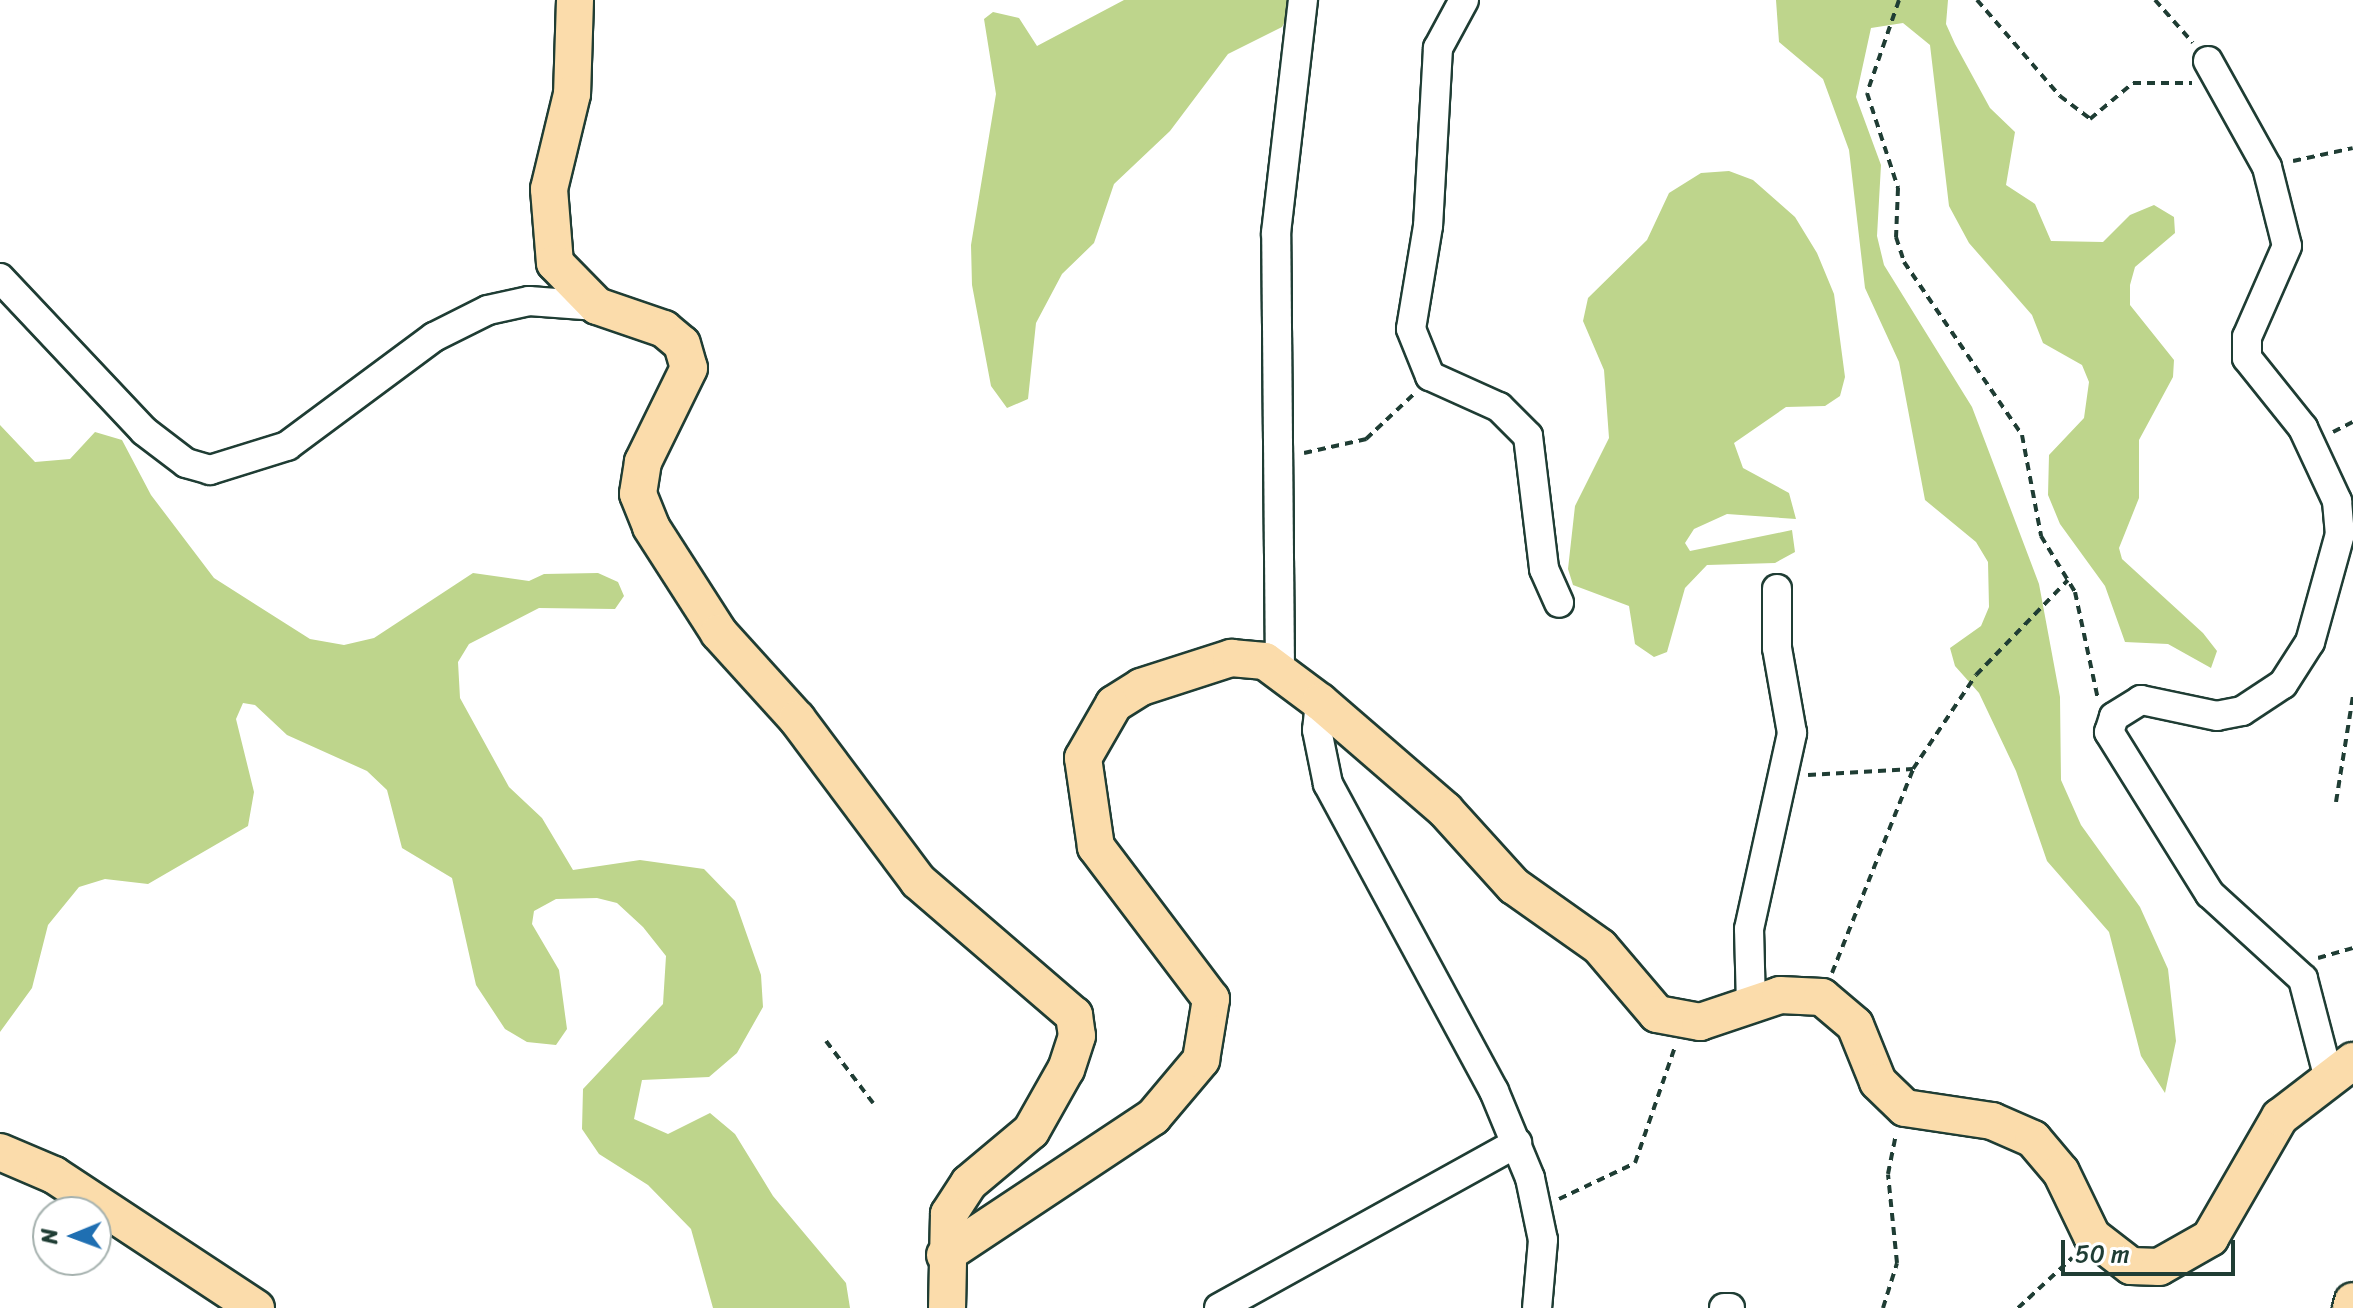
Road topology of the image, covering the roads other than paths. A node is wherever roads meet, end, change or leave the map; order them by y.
1 (575, 0) edge
2 (1303, 0) edge
3 (1464, 0) edge
4 (2213, 70) road end
5 (0, 278) edge
6 (597, 306) junction
7 (1777, 589) dead end
8 (1559, 603) dead end
9 (1280, 670) junction
10 (1320, 702) junction
11 (1751, 1005) junction
12 (2341, 1068) edge
13 (1517, 1143) junction
14 (0, 1152) edge
15 (945, 1255) junction
16 (2353, 1301) edge
17 (256, 1308) edge
18 (947, 1308) edge
19 (1219, 1308) edge
20 (1537, 1308) edge
21 (2351, 1308) edge

1 - 6 main road
2 - 9 street
3 - 8 street
4 - 12 street
5 - 6 street
6 - 15 main road
7 - 11 street
9 - 10 main road
9 - 15 main road
10 - 11 main road
10 - 13 street
11 - 12 main road
13 - 19 street
13 - 20 street
14 - 17 main road
15 - 18 main road
16 - 21 main road

